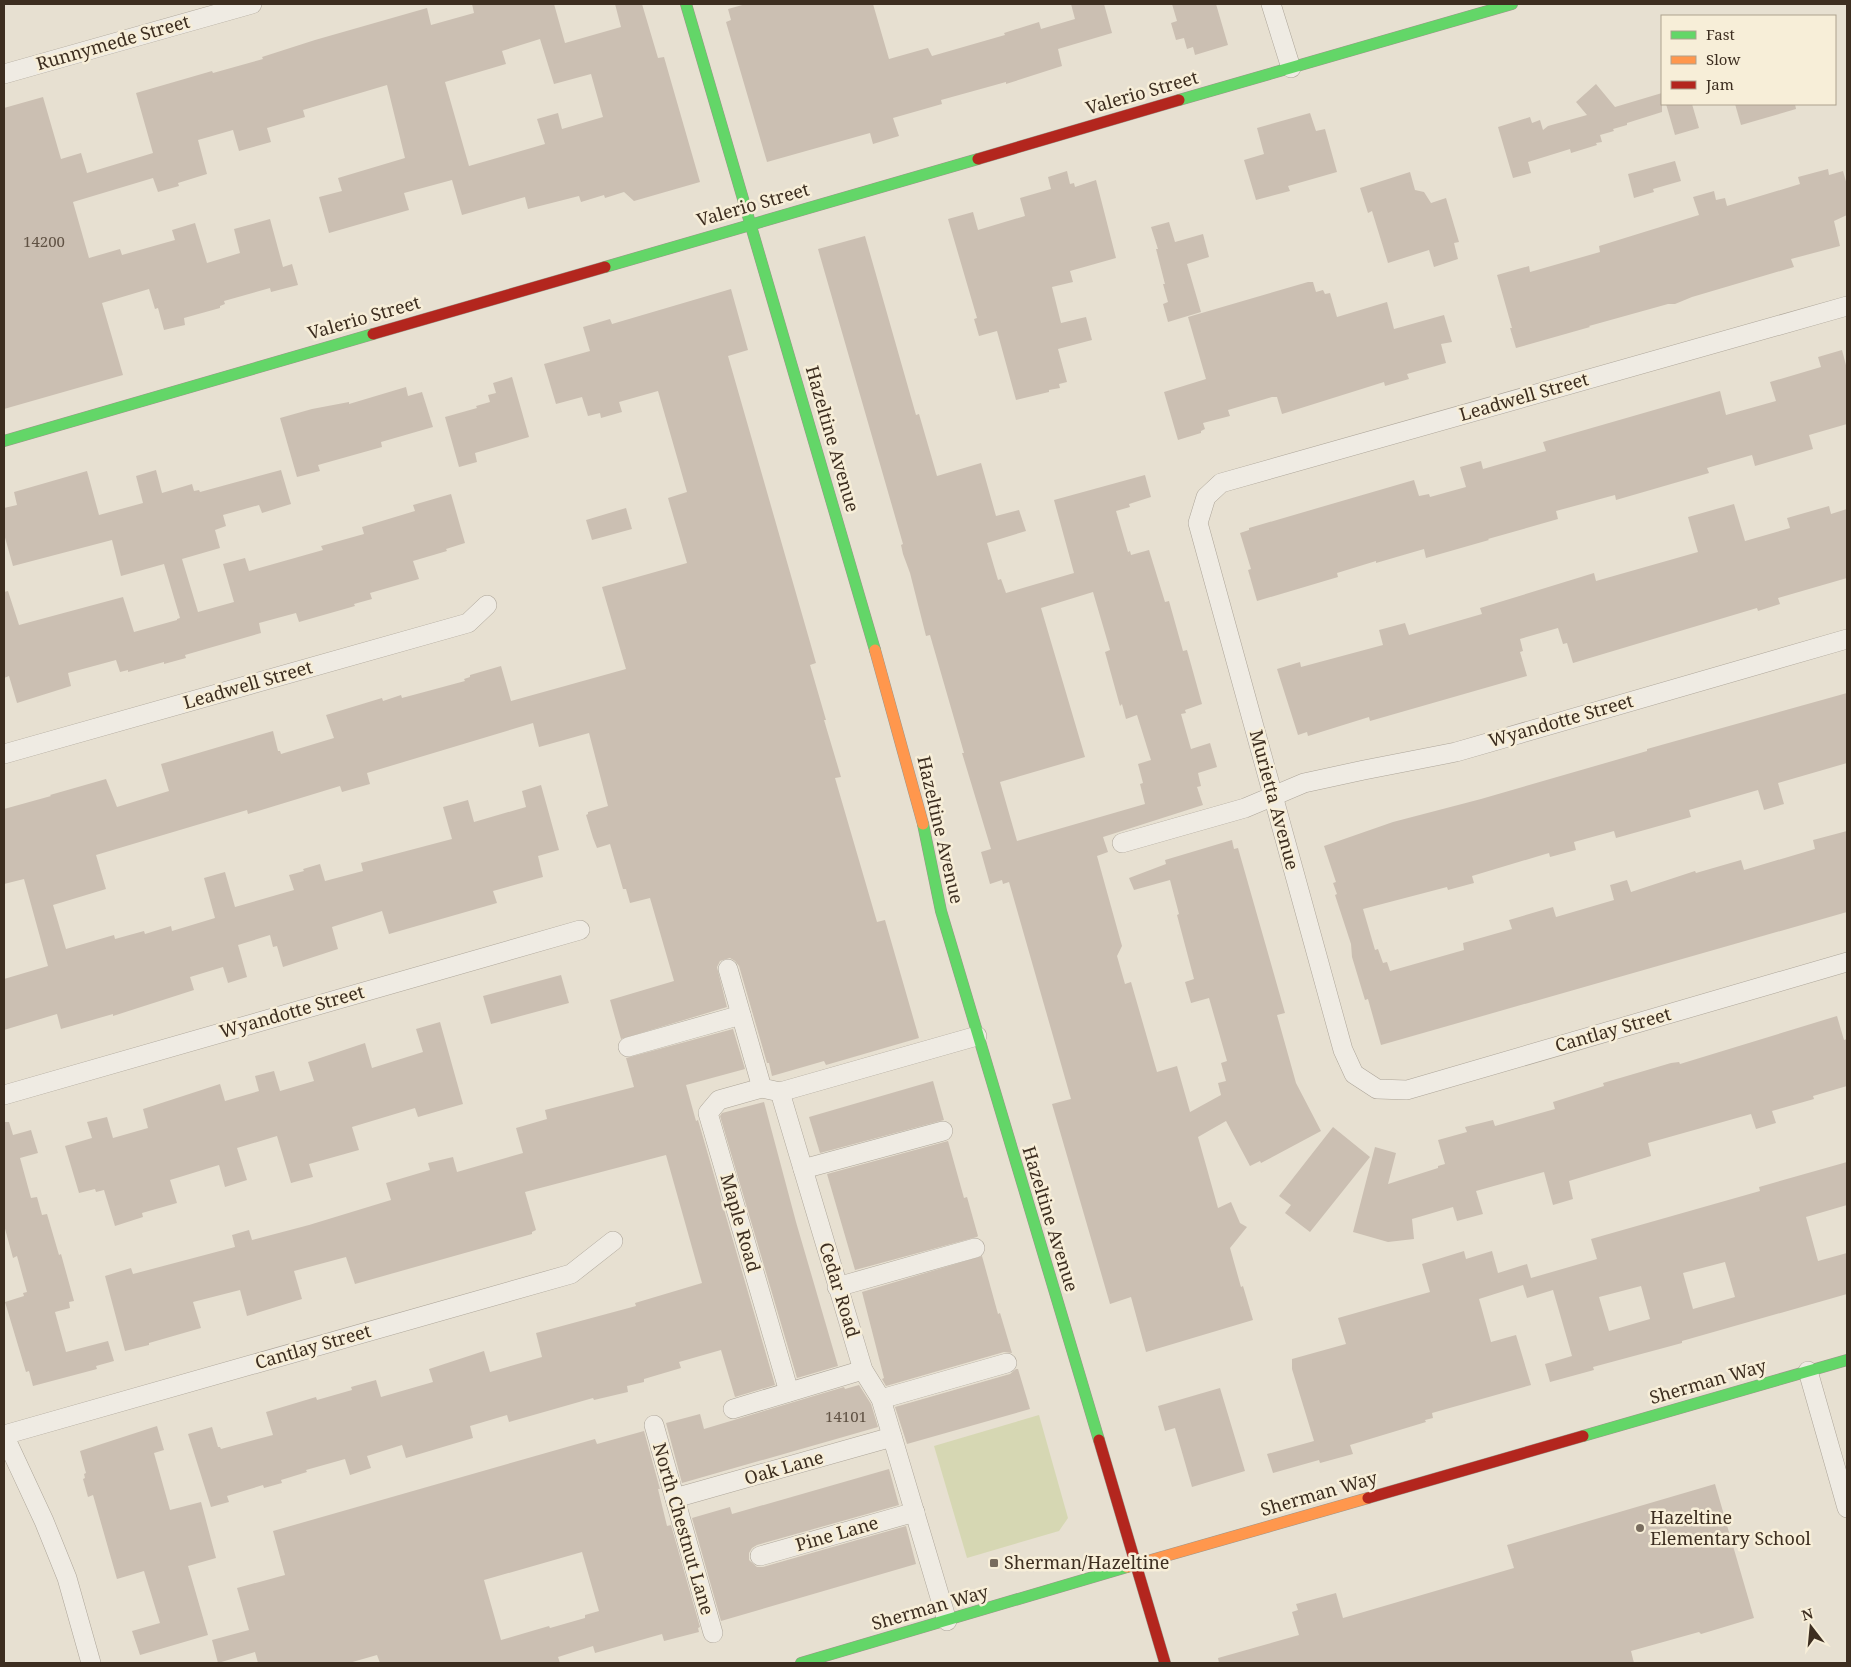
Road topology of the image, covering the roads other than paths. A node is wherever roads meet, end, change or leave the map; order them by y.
1 (252, 4) edge
2 (686, 4) edge
3 (1271, 4) edge
4 (1512, 4) edge
5 (1291, 68) junction
6 (4, 74) edge
7 (751, 223) junction
8 (1847, 306) edge
9 (4, 441) edge
10 (1206, 497) joint
11 (487, 606) dead end
12 (1847, 639) edge
13 (4, 754) edge
14 (1273, 796) junction
15 (1122, 843) dead end
16 (580, 930) dead end
17 (1847, 962) edge
18 (728, 969) dead end
19 (742, 1015) junction
20 (977, 1036) junction
21 (628, 1047) dead end
22 (1377, 1089) joint
23 (771, 1090) junction
24 (4, 1095) edge
25 (943, 1130) dead end
26 (803, 1170) junction
27 (613, 1241) dead end
28 (975, 1248) dead end
29 (837, 1287) junction
30 (1847, 1360) edge
31 (1008, 1363) dead end
32 (863, 1370) junction
33 (1808, 1371) junction
34 (789, 1392) junction
35 (881, 1399) junction
36 (733, 1409) dead end
37 (654, 1425) dead end
38 (4, 1435) edge
39 (892, 1437) junction
40 (675, 1498) junction
41 (1847, 1508) edge
42 (915, 1512) junction
43 (760, 1556) dead end
44 (1135, 1564) junction
45 (947, 1621) junction
46 (713, 1632) dead end
47 (91, 1663) edge
48 (800, 1663) edge
49 (1164, 1663) edge

1 - 6 street, Runnymede Street
2 - 7 street, Hazeltine Avenue
3 - 5 street
4 - 5 street, Valerio Street
5 - 7 street, Valerio Street
7 - 9 street, Valerio Street
7 - 20 street, Hazeltine Avenue
8 - 10 street, Leadwell Street
10 - 14 street, Murietta Avenue
11 - 13 street, Leadwell Street
12 - 14 street, Wyandotte Street
14 - 15 street, Wyandotte Street
14 - 22 street, Murietta Avenue
16 - 24 street, Wyandotte Street
17 - 22 street, Cantlay Street
18 - 19 street, Cedar Road
19 - 21 street
19 - 23 street, Cedar Road
20 - 23 street, Maple Road
20 - 44 street, Hazeltine Avenue
23 - 26 street, Cedar Road
23 - 34 street, Maple Road
25 - 26 street
26 - 29 street, Cedar Road
27 - 38 street, Cantlay Street
28 - 29 street
29 - 32 street, Cedar Road
30 - 33 street, Sherman Way
31 - 35 street
32 - 34 street
32 - 35 street, Cedar Road
33 - 41 street
33 - 44 street, Sherman Way
34 - 36 street
35 - 39 street, Cedar Road
37 - 40 street, North Chestnut Lane
38 - 47 street
39 - 40 street, Oak Lane
39 - 42 street, Cedar Road
40 - 46 street, North Chestnut Lane
42 - 43 street, Pine Lane
42 - 45 street, Cedar Road
44 - 45 street, Sherman Way
44 - 49 street, Hazeltine Avenue
45 - 48 street, Sherman Way

